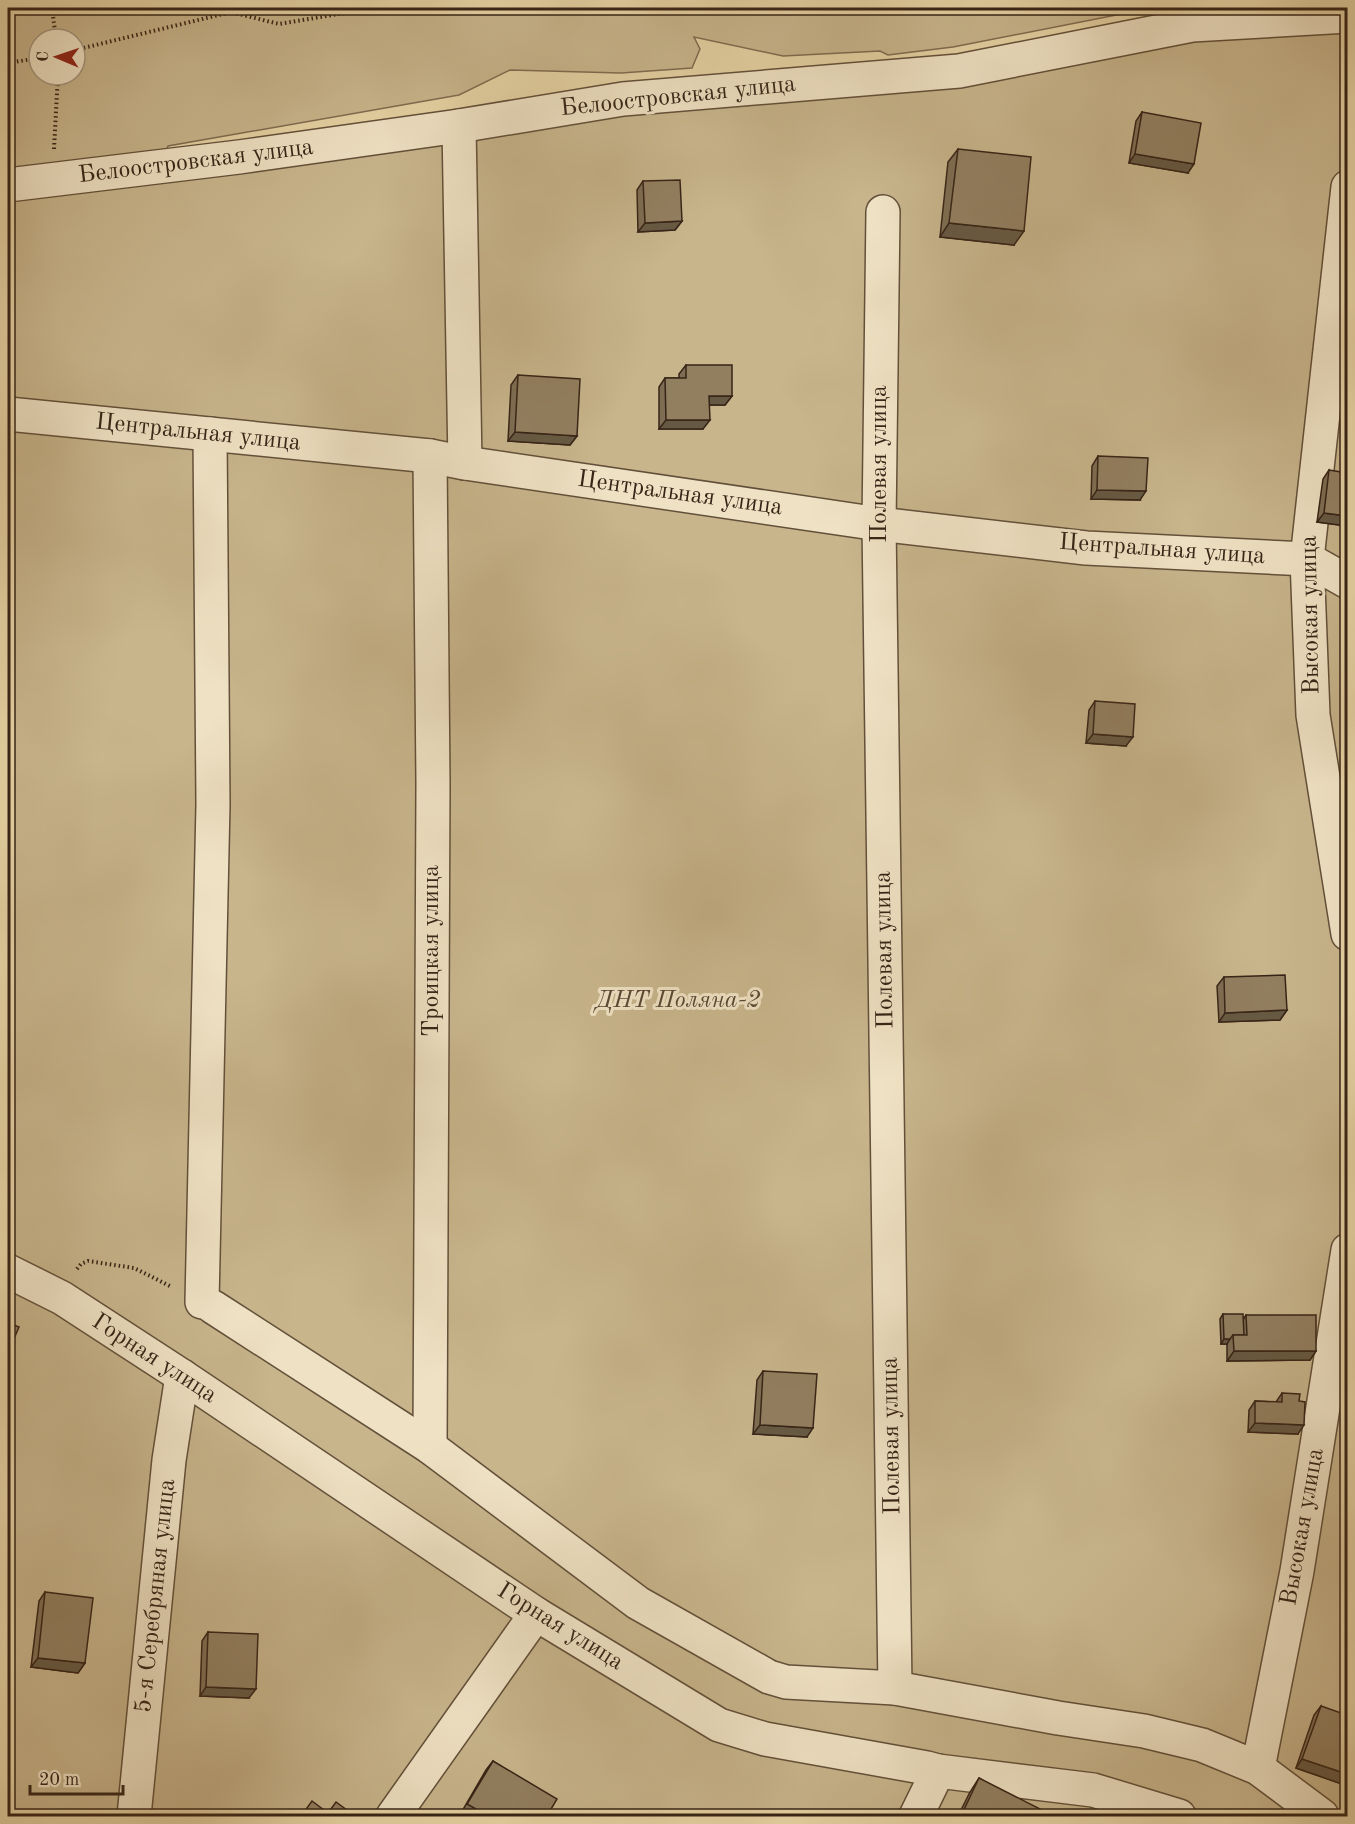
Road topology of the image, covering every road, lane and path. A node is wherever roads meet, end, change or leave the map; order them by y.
1 (52, 8) edge
2 (221, 8) edge
3 (412, 8) edge
4 (231, 12) junction
5 (1347, 16) edge
6 (54, 27) edge
7 (87, 47) edge
8 (27, 60) edge
9 (8, 63) edge
10 (57, 87) edge
11 (459, 126) junction
12 (54, 149) dead end
13 (8, 185) edge
14 (1347, 188) edge
15 (883, 212) dead end
16 (1344, 251) edge
17 (8, 414) edge
18 (210, 434) junction
19 (430, 456) junction
20 (465, 463) junction
21 (879, 524) junction
22 (1307, 559) junction
23 (1347, 582) edge
24 (1347, 934) edge
25 (1347, 1250) edge
26 (8, 1271) edge
27 (58, 1296) junction
28 (208, 1304) junction
29 (182, 1376) junction
30 (430, 1447) junction
31 (536, 1614) junction
32 (896, 1688) junction
33 (1258, 1768) junction
34 (938, 1771) junction
35 (134, 1816) edge
36 (393, 1816) edge
37 (916, 1816) edge
38 (1179, 1816) edge
39 (1322, 1816) edge

1 - 6 path
2 - 4 path
3 - 4 path
4 - 7 path
5 - 11 street, Белоостровская улица
8 - 9 path
10 - 12 path
11 - 13 street, Белоостровская улица
11 - 20 street
14 - 16 street, Высокая улица
15 - 21 street, Полевая улица
16 - 22 street, Высокая улица
17 - 18 street, Центральная улица
18 - 19 street, Центральная улица
18 - 28 street
19 - 20 street, Центральная улица
19 - 30 street, Троицкая улица
20 - 21 street, Центральная улица
21 - 22 street, Центральная улица
21 - 32 street, Полевая улица
22 - 23 street, Центральная улица
22 - 24 street, Высокая улица
25 - 33 street, Высокая улица
26 - 27 street, Горная улица
27 - 28 path
27 - 29 street, Горная улица
28 - 30 street
29 - 31 street, Горная улица
29 - 35 street, 5-я Серебряная улица
30 - 32 street
31 - 34 street, Горная улица
31 - 36 street
32 - 33 street
33 - 39 street
34 - 37 street
34 - 38 street, Горная улица

